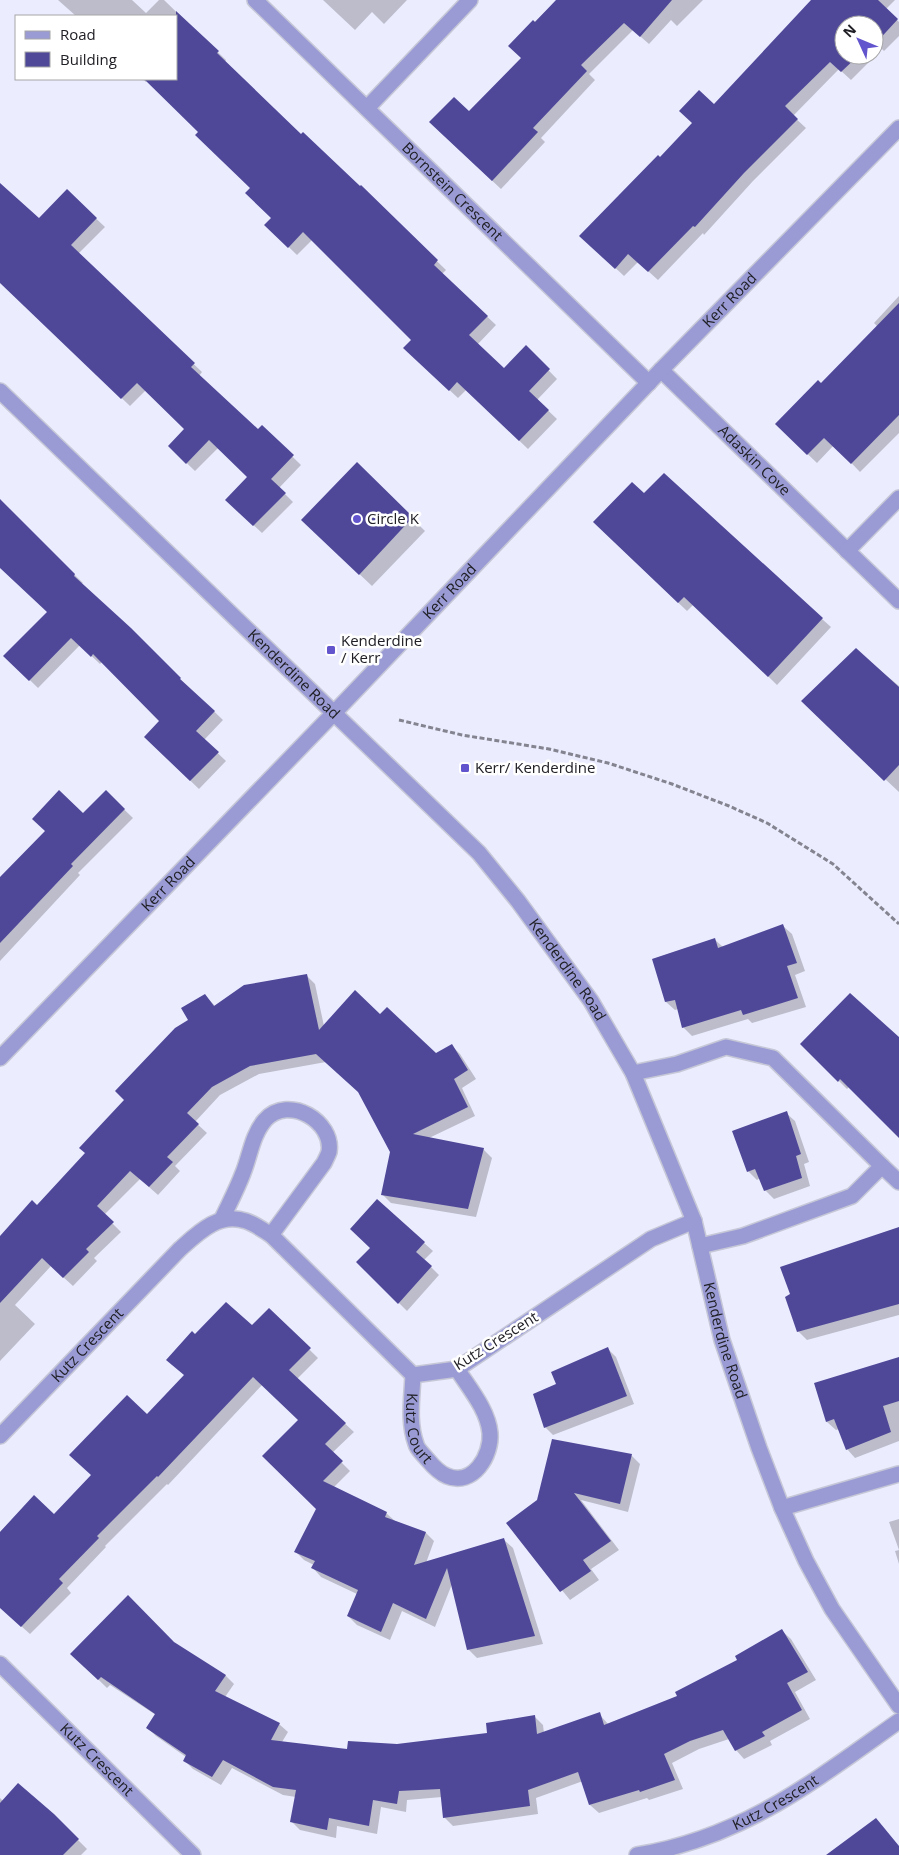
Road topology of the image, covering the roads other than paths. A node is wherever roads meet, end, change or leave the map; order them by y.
1 (255, 0) edge
2 (470, 0) edge
3 (367, 108) junction
4 (899, 128) edge
5 (660, 370) junction
6 (649, 383) junction
7 (0, 392) edge
8 (899, 498) edge
9 (848, 551) junction
10 (899, 601) edge
11 (333, 714) junction
12 (0, 1058) edge
13 (633, 1073) junction
14 (882, 1166) junction
15 (899, 1182) edge
16 (222, 1219) junction
17 (694, 1221) junction
18 (271, 1235) junction
19 (700, 1246) junction
20 (457, 1369) junction
21 (413, 1375) junction
22 (0, 1436) edge
23 (899, 1474) edge
24 (782, 1508) junction
25 (0, 1664) edge
26 (899, 1706) edge
27 (899, 1721) edge
28 (193, 1855) edge
29 (637, 1855) edge

1 - 3 street, Bornstein Crescent
2 - 3 street
3 - 6 street, Bornstein Crescent
4 - 5 street, Kerr Road
5 - 6 street, Kerr Road
5 - 9 street, Adaskin Cove
6 - 11 street, Kerr Road
7 - 11 street, Kenderdine Road
8 - 9 street
9 - 10 street, Adaskin Cove
11 - 12 street, Kerr Road
11 - 13 street, Kenderdine Road
13 - 14 street
13 - 17 street, Kenderdine Road
14 - 15 street
14 - 19 street
16 - 18 street
16 - 18 street
16 - 22 street, Kutz Crescent
17 - 19 street, Kenderdine Road
17 - 20 street, Kutz Crescent
18 - 21 street
19 - 24 street, Kenderdine Road
20 - 21 street, Kutz Crescent
20 - 21 street, Kutz Court
23 - 24 street
24 - 26 street, Kenderdine Road
25 - 28 street, Kutz Crescent
27 - 29 street, Kutz Crescent

